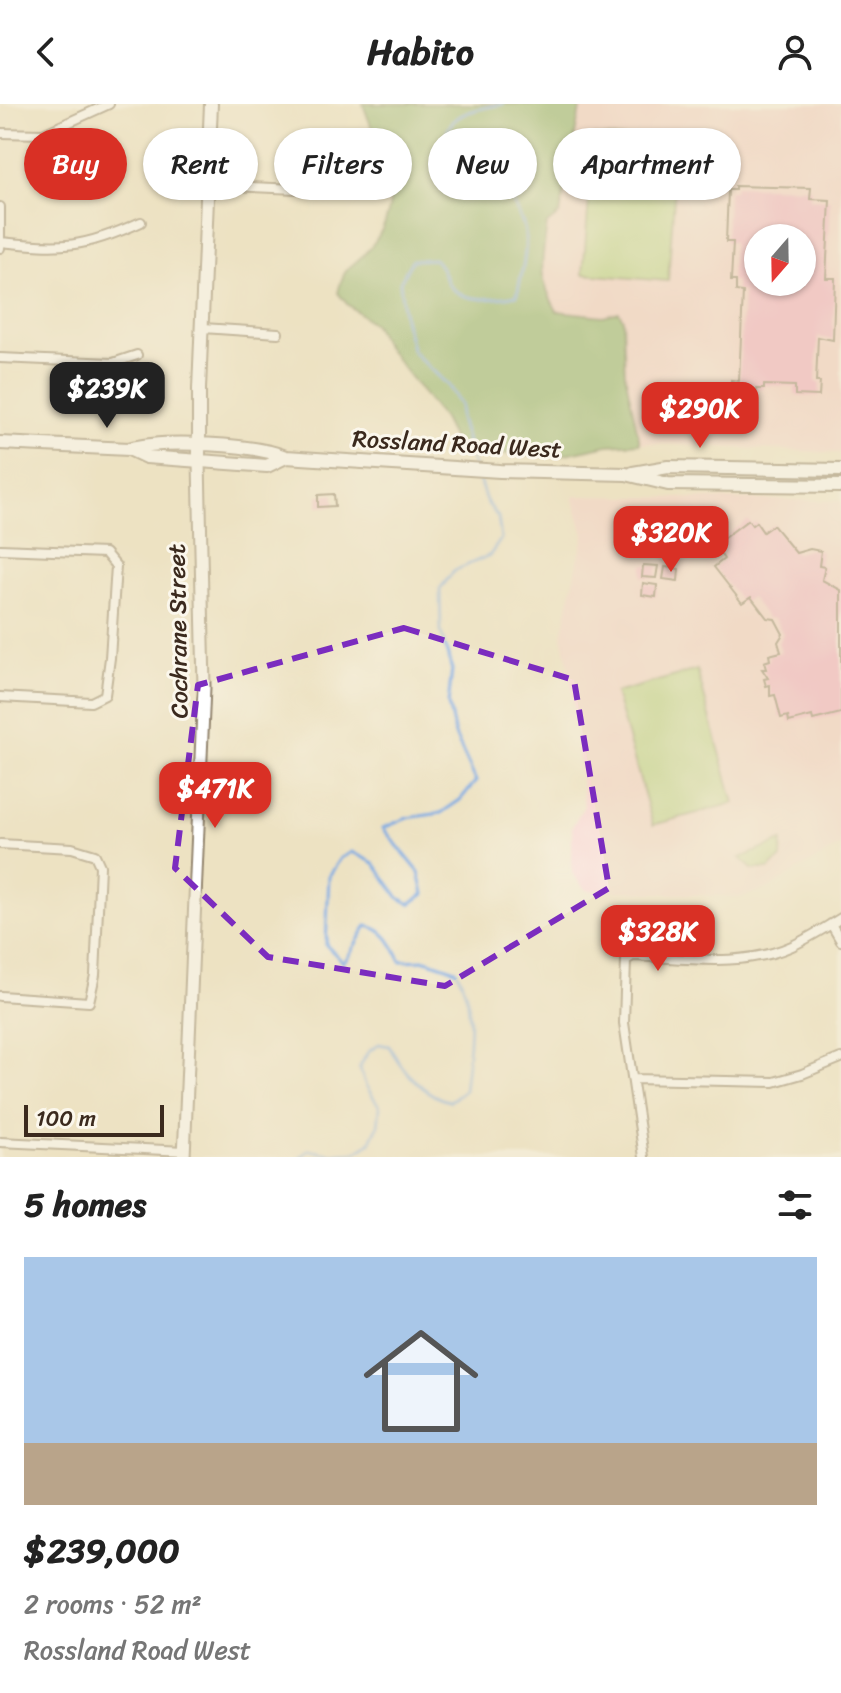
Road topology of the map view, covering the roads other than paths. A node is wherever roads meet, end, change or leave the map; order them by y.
1 (109, 104) edge
2 (211, 104) edge
3 (210, 128) edge
4 (0, 133) edge
5 (207, 200) edge
6 (0, 207) edge
7 (141, 222) dead end
8 (1, 245) edge
9 (203, 328) junction
10 (278, 333) dead end
11 (137, 355) dead end
12 (0, 358) edge
13 (0, 443) edge
14 (198, 446) junction
15 (129, 449) junction
16 (286, 457) junction
17 (199, 461) junction
18 (841, 470) edge
19 (626, 474) junction
20 (841, 486) edge
21 (0, 549) edge
22 (0, 697) edge
23 (0, 844) edge
24 (841, 918) edge
25 (831, 924) junction
26 (841, 941) edge
27 (0, 996) edge
28 (841, 1058) edge
29 (633, 1079) junction
30 (0, 1142) edge
31 (185, 1154) edge
32 (644, 1157) edge

1 - 4 street
2 - 3 main road, Cochrane Street
5 - 9 main road, Cochrane Street
6 - 8 street
7 - 8 street
9 - 10 street
9 - 14 main road, Cochrane Street
11 - 12 street
13 - 15 main road, Rossland Road West
14 - 15 main road, Rossland Road West
14 - 16 main road, Rossland Road West
14 - 17 main road, Cochrane Street
15 - 17 main road, Rossland Road West
16 - 17 main road, Rossland Road West
16 - 19 main road, Rossland Road West
17 - 31 street, Cochrane Street
18 - 19 main road, Rossland Road West
19 - 20 main road, Rossland Road West
21 - 22 street
23 - 27 street
24 - 25 street
25 - 26 street
25 - 29 street
28 - 29 street
29 - 32 street
30 - 31 street

